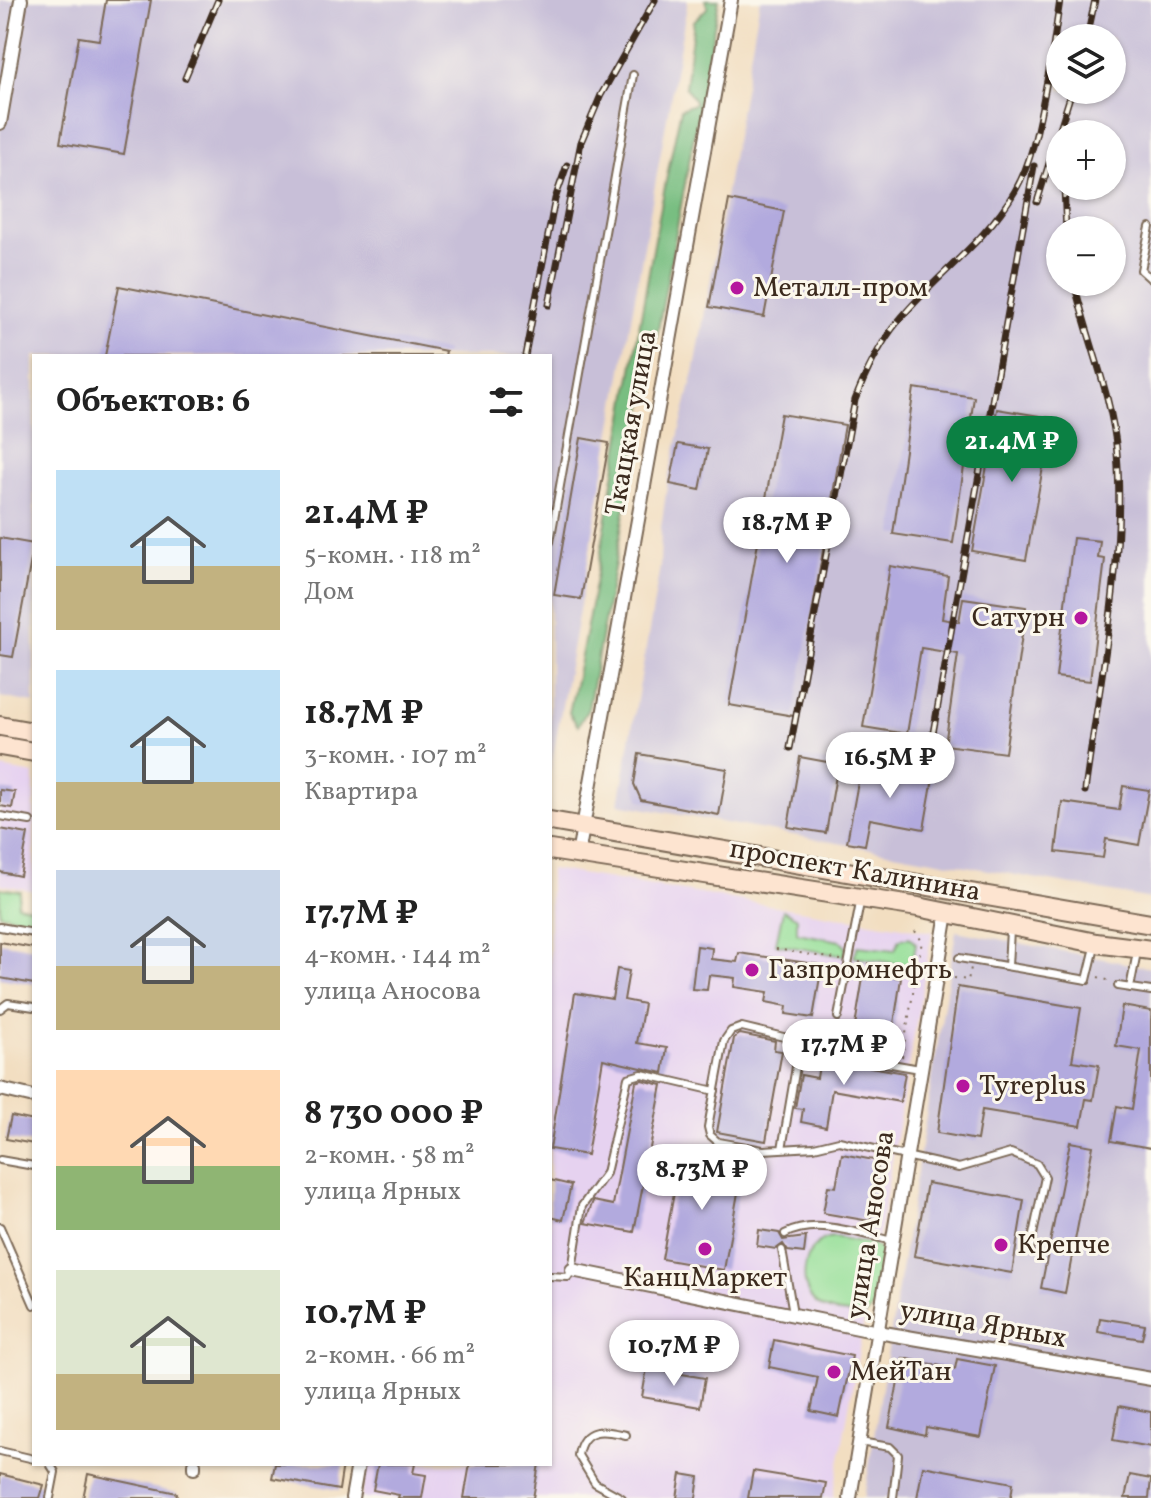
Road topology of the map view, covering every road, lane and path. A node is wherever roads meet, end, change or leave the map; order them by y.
1 (21, 0) edge
2 (731, 0) edge
3 (4, 72) edge
4 (633, 75) dead end
5 (0, 123) edge
6 (1150, 227) edge
7 (1151, 279) edge
8 (552, 531) edge
9 (0, 726) edge
10 (32, 732) edge
11 (0, 746) edge
12 (32, 752) edge
13 (0, 816) edge
14 (30, 821) dead end
15 (552, 821) edge
16 (584, 826) junction
17 (552, 850) edge
18 (578, 855) junction
19 (952, 891) junction
20 (860, 900) junction
21 (947, 913) junction
22 (1151, 924) edge
23 (0, 927) edge
24 (1010, 927) junction
25 (915, 931) dead end
26 (32, 933) edge
27 (1096, 943) junction
28 (1145, 948) edge
29 (959, 958) dead end
30 (972, 960) junction
31 (1008, 966) junction
32 (1088, 975) junction
33 (954, 978) dead end
34 (1118, 986) joint
35 (1130, 988) junction
36 (1151, 991) edge
37 (32, 1007) edge
38 (0, 1009) edge
39 (838, 1017) dead end
40 (800, 1043) junction
41 (901, 1065) junction
42 (922, 1069) junction
43 (0, 1089) edge
44 (715, 1091) junction
45 (32, 1097) edge
46 (782, 1149) junction
47 (907, 1154) junction
48 (0, 1160) edge
49 (32, 1166) edge
50 (0, 1227) edge
51 (785, 1234) dead end
52 (893, 1241) junction
53 (1030, 1249) dead end
54 (782, 1250) dead end
55 (572, 1270) junction
56 (552, 1276) edge
57 (32, 1300) edge
58 (794, 1314) junction
59 (878, 1332) junction
60 (1151, 1379) edge
61 (626, 1435) dead end
62 (860, 1442) junction
63 (0, 1451) edge
64 (32, 1459) edge
65 (51, 1466) edge
66 (358, 1466) edge
67 (50, 1498) edge
68 (352, 1498) edge
69 (622, 1498) edge
70 (850, 1498) edge
71 (893, 1498) edge

1 - 3 street
2 - 16 street, Ткацкая улица
3 - 5 street
4 - 8 lane
6 - 7 lane
9 - 10 main road
11 - 12 main road
13 - 14 lane
15 - 16 main road, проспект Калинина
16 - 18 street, Ткацкая улица
16 - 19 main road, проспект Калинина
17 - 18 main road, проспект Калинина
18 - 20 main road, проспект Калинина
19 - 21 main road
19 - 22 main road, проспект Калинина
20 - 21 main road, проспект Калинина
20 - 39 lane
21 - 24 main road, проспект Калинина
21 - 42 street, улица Аносова
23 - 26 lane
24 - 27 main road, проспект Калинина
24 - 31 lane
25 - 41 path
27 - 28 main road, проспект Калинина
27 - 32 lane
28 - 35 lane
29 - 30 lane
30 - 31 lane
30 - 33 path
31 - 32 lane
32 - 34 path
34 - 35 lane
35 - 36 lane
37 - 38 lane
40 - 41 lane
40 - 44 lane
40 - 46 lane
41 - 42 lane
42 - 47 street, улица Аносова
43 - 45 street
44 - 46 lane
44 - 55 lane
46 - 47 lane
47 - 52 street, улица Аносова
47 - 53 lane
48 - 49 lane
50 - 57 lane
51 - 52 lane
52 - 59 street, улица Аносова
54 - 58 lane
55 - 56 lane
55 - 58 street, улица Ярных
58 - 59 street, улица Ярных
59 - 60 street, улица Ярных
59 - 62 street, улица Аносова
61 - 69 lane
62 - 70 street, улица Аносова
62 - 71 lane
63 - 64 lane
65 - 67 lane
66 - 68 street

